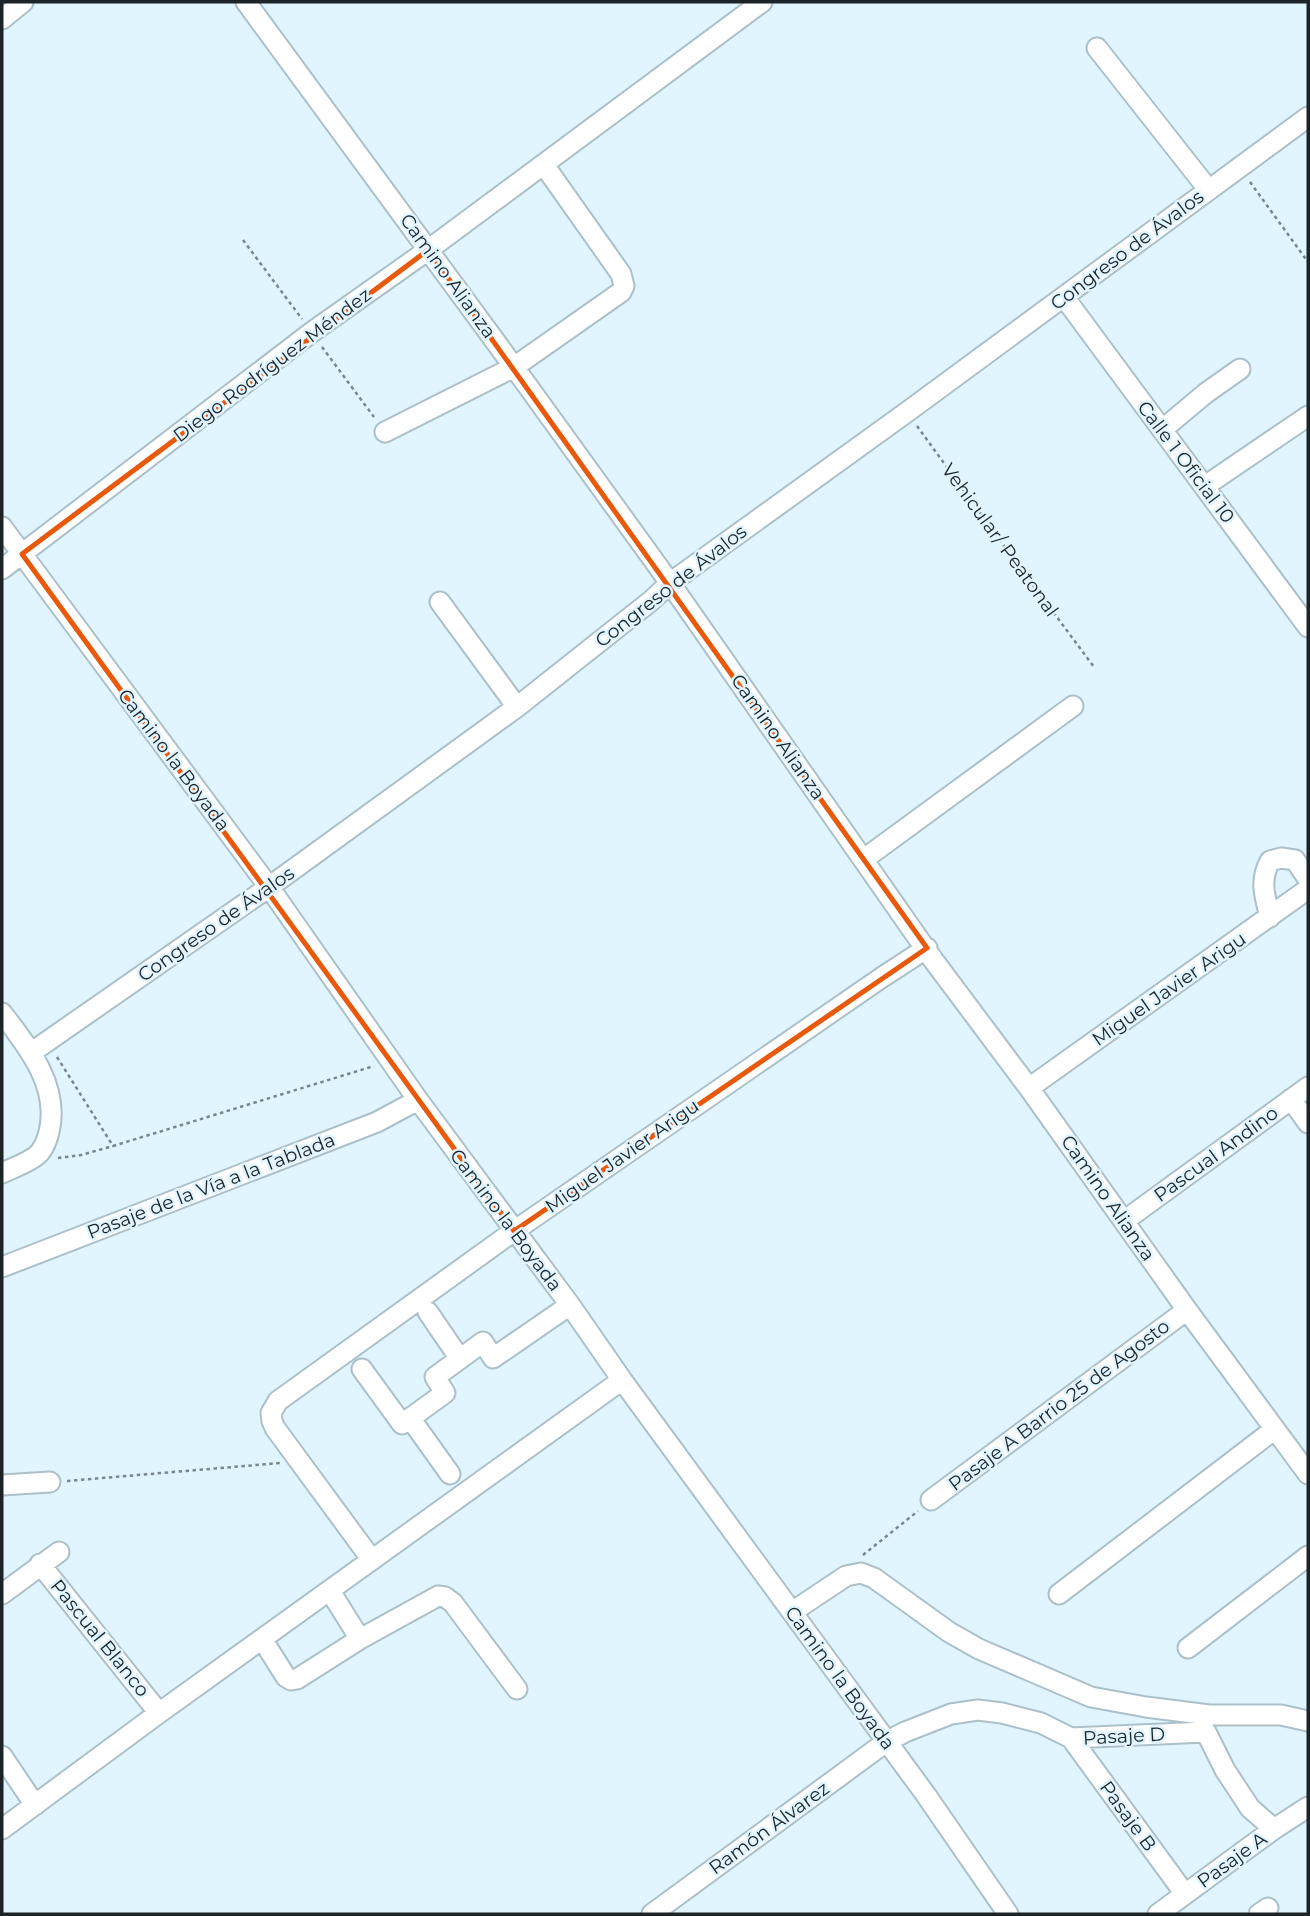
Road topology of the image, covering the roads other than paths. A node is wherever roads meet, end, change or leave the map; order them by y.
1 (23, 2) edge
2 (246, 2) edge
3 (762, 2) edge
4 (2, 19) edge
5 (1097, 48) dead end
6 (1308, 117) edge
7 (544, 164) junction
8 (1208, 189) junction
9 (428, 250) junction
10 (1064, 297) junction
11 (514, 367) junction
12 (1240, 369) dead end
13 (1308, 416) edge
14 (1163, 429) junction
15 (385, 432) road end
16 (1205, 486) junction
17 (2, 527) edge
18 (22, 554) junction
19 (2, 569) edge
20 (670, 583) junction
21 (440, 602) dead end
22 (1308, 627) edge
23 (1073, 706) dead end
24 (517, 707) junction
25 (864, 859) junction
26 (1308, 878) edge
27 (269, 887) junction
28 (1308, 889) edge
29 (1270, 917) junction
30 (927, 948) junction
31 (2, 1013) edge
32 (40, 1047) junction
33 (1308, 1087) edge
34 (1029, 1088) junction
35 (1291, 1099) junction
36 (418, 1100) junction
37 (1308, 1123) edge
38 (2, 1173) edge
39 (1124, 1221) junction
40 (514, 1231) junction
41 (2, 1267) edge
42 (570, 1306) junction
43 (1187, 1310) junction
44 (428, 1312) dead end
45 (460, 1359) junction
46 (362, 1369) dead end
47 (622, 1380) junction
48 (410, 1418) junction
49 (1275, 1429) junction
50 (450, 1474) dead end
51 (1308, 1474) edge
52 (50, 1482) road end
53 (2, 1485) edge
54 (930, 1500) road end
55 (59, 1552) dead end
56 (1308, 1556) edge
57 (372, 1560) junction
58 (40, 1564) junction
59 (330, 1591) junction
60 (2, 1594) edge
61 (1059, 1594) dead end
62 (792, 1612) junction
63 (262, 1639) junction
64 (360, 1639) junction
65 (1188, 1648) dead end
66 (517, 1689) dead end
67 (159, 1713) junction
68 (1308, 1721) edge
69 (1207, 1724) junction
70 (1071, 1738) junction
71 (886, 1742) junction
72 (2, 1756) edge
73 (35, 1805) junction
74 (1308, 1807) edge
75 (2, 1829) edge
76 (1274, 1829) junction
77 (1185, 1894) junction
78 (652, 1914) edge
79 (1008, 1914) edge
80 (1158, 1914) edge

1 - 4 street
2 - 9 street, Camino Alianza
3 - 7 street, Diego Rodríguez Méndez
5 - 8 street
6 - 8 street, Congreso de Ávalos
7 - 9 street, Diego Rodríguez Méndez
7 - 11 street
8 - 10 street, Congreso de Ávalos
9 - 11 street, Camino Alianza
9 - 18 street, Diego Rodríguez Méndez
10 - 14 street, Calle 1 Oficial 10
10 - 20 street, Congreso de Ávalos
11 - 15 street
11 - 20 street, Camino Alianza
12 - 14 street
13 - 16 street
14 - 16 street, Calle 1 Oficial 10
16 - 22 street, Calle 1 Oficial 10
17 - 18 street, Camino la Boyada
18 - 19 street, Diego Rodríguez Méndez
18 - 27 street, Camino la Boyada
20 - 24 street, Congreso de Ávalos
20 - 25 street, Camino Alianza
21 - 24 street
23 - 25 street
24 - 27 street, Congreso de Ávalos
25 - 30 street, Camino Alianza
26 - 29 street
27 - 32 street, Congreso de Ávalos
27 - 36 street, Camino la Boyada
28 - 29 street, Miguel Javier Arigu
29 - 34 street, Miguel Javier Arigu
30 - 34 street, Camino Alianza
30 - 40 street, Miguel Javier Arigu
31 - 32 street
32 - 38 street
33 - 35 street, Pascual Andino
34 - 39 street, Camino Alianza
35 - 37 street
35 - 39 street, Pascual Andino
36 - 40 street, Camino la Boyada
36 - 41 street, Pasaje de la Vía a la Tablada
39 - 43 street, Camino Alianza
40 - 42 street, Camino la Boyada
40 - 57 street, Miguel Javier Arigu
42 - 45 street
42 - 47 street, Camino la Boyada
43 - 49 street, Camino Alianza
43 - 54 street, Pasaje A Barrio 25 de Agosto
44 - 45 street
45 - 48 street
46 - 48 street
47 - 57 street
47 - 62 street, Camino la Boyada
48 - 50 street
49 - 51 street, Camino Alianza
49 - 61 street
52 - 53 street
55 - 58 street
56 - 65 street
57 - 59 street
58 - 60 street
58 - 67 street, Pascual Blanco
59 - 63 street
59 - 64 street
62 - 69 street
62 - 71 street, Camino la Boyada
63 - 64 street
63 - 67 street
64 - 66 street
67 - 73 street
68 - 69 street
69 - 70 street, Pasaje D
69 - 76 street
70 - 71 street, Pasaje D
70 - 77 street, Pasaje B
71 - 78 street, Ramón Álvarez
71 - 79 street, Camino la Boyada
72 - 73 street
73 - 75 street
74 - 76 street, Pasaje A
76 - 77 street, Pasaje A
77 - 80 street, Pasaje A

